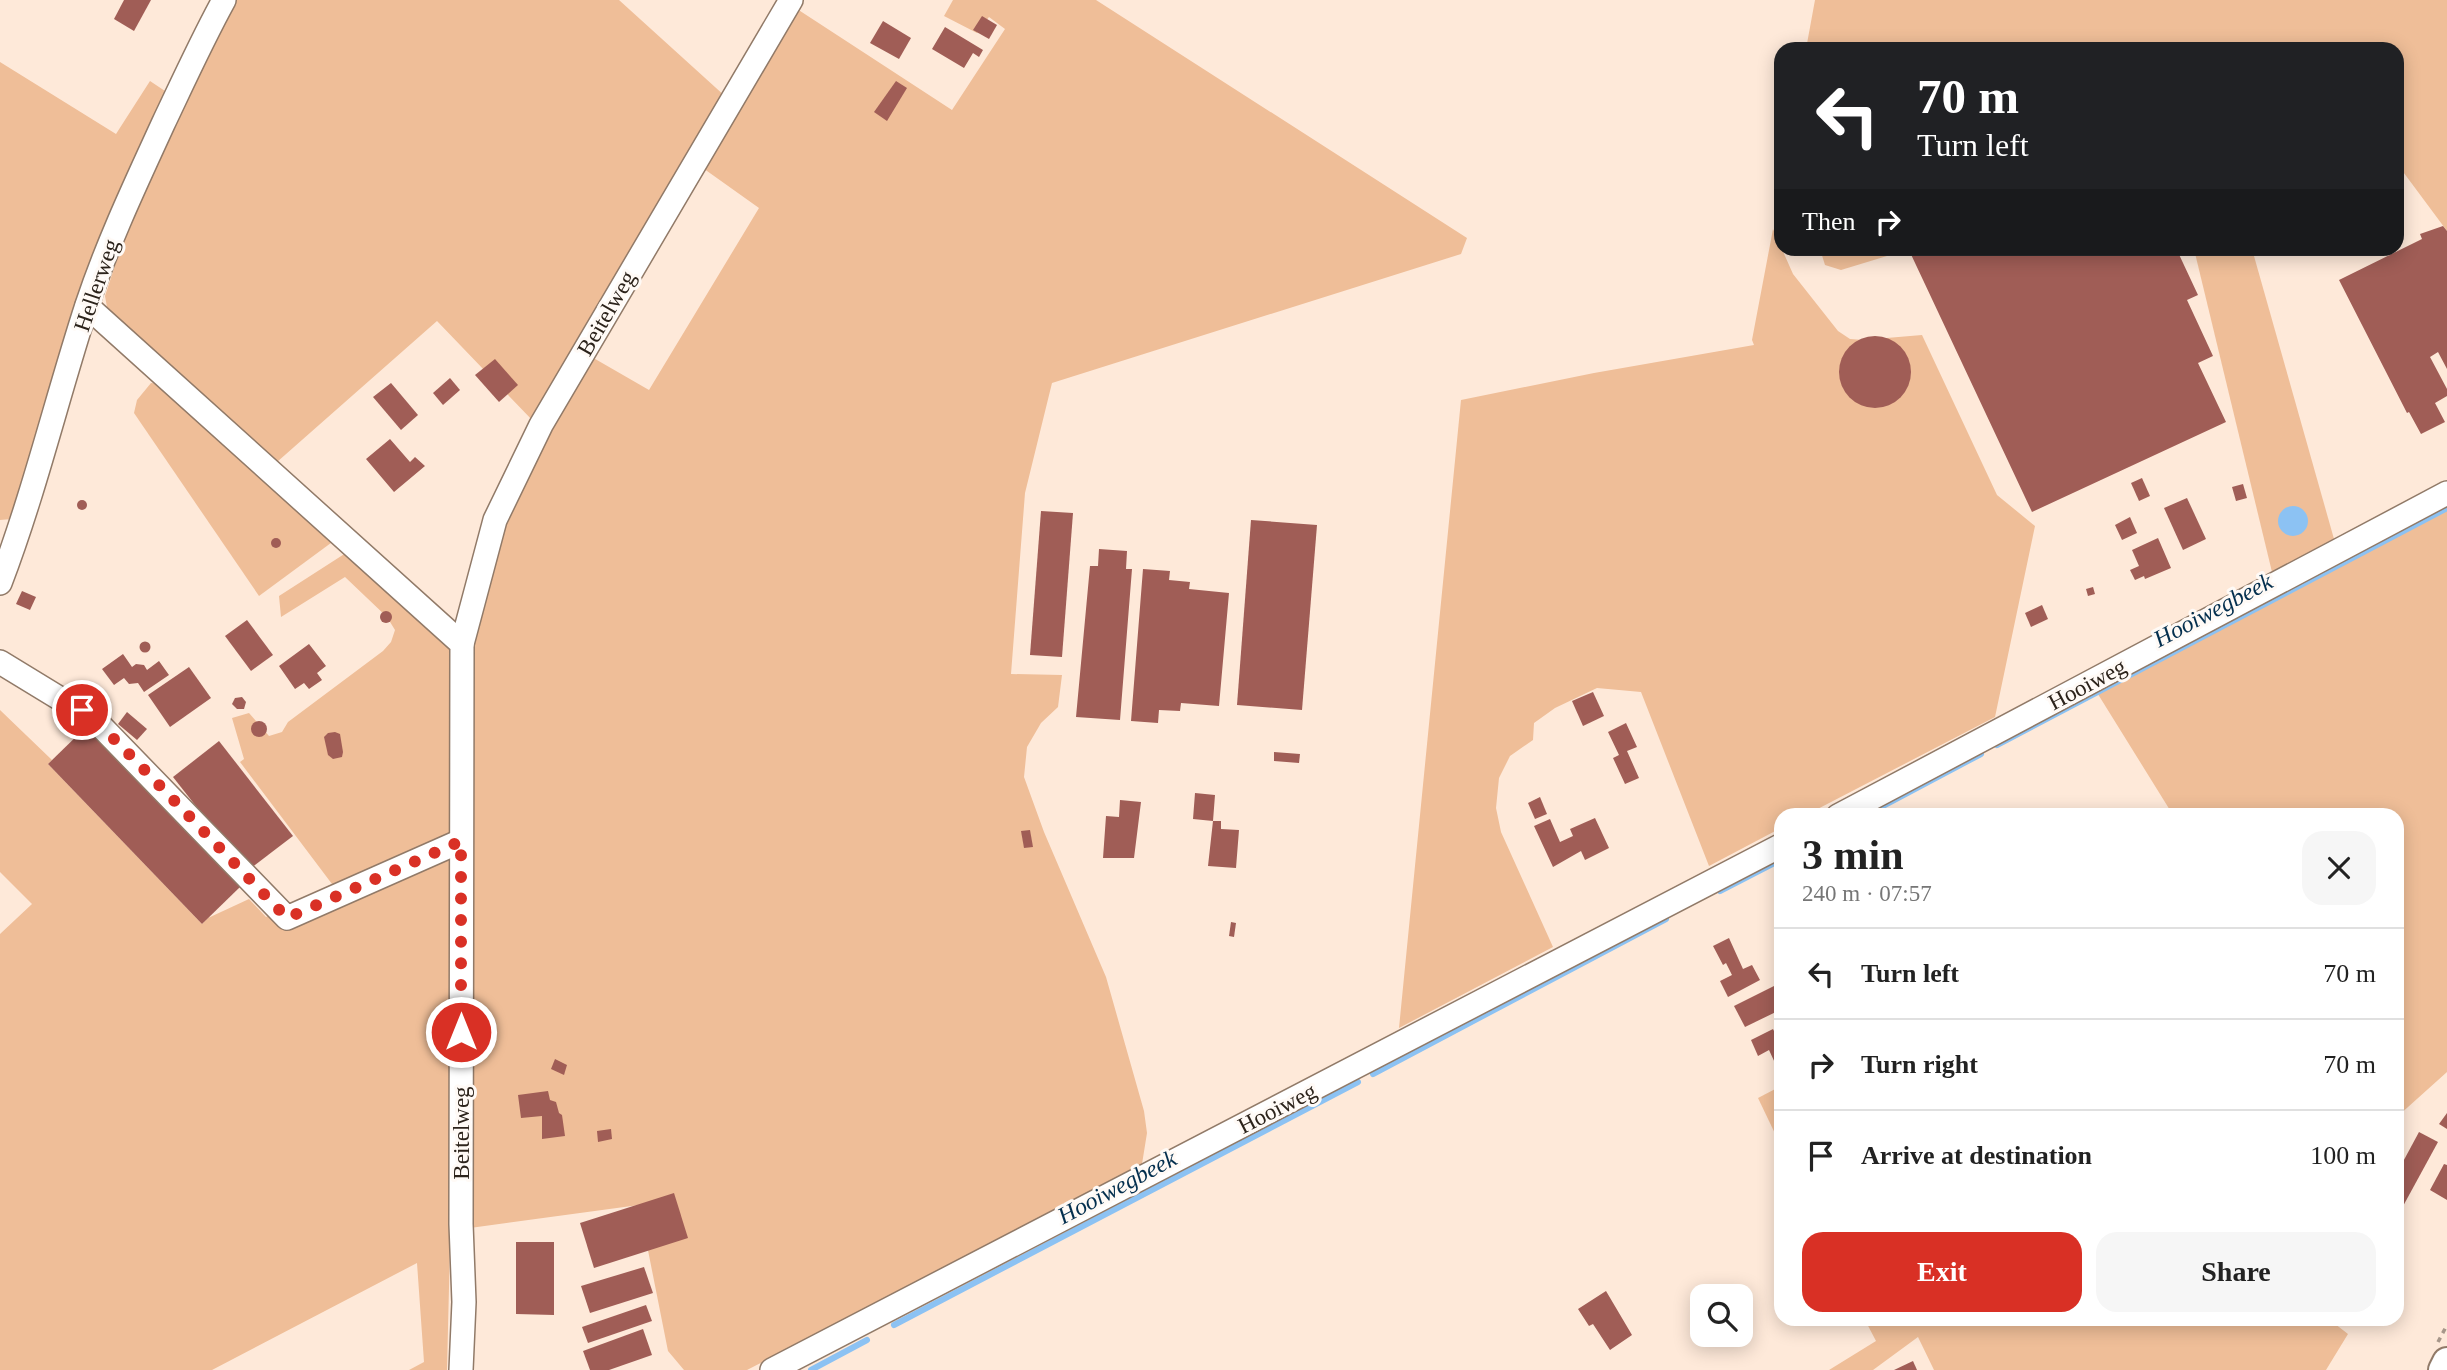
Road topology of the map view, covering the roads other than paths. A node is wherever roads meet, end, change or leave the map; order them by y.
1 (224, 0) edge
2 (790, 0) edge
3 (87, 306) junction
4 (2447, 493) edge
5 (0, 583) edge
6 (463, 644) junction
7 (0, 662) edge
8 (1853, 808) edge
9 (461, 841) junction
10 (1774, 849) edge
11 (2447, 1362) edge
12 (461, 1370) edge
13 (772, 1370) edge
14 (2443, 1370) edge

1 - 3 street, Hellerweg
2 - 6 street, Beitelweg
3 - 5 street, Hellerweg
3 - 6 street
4 - 8 street, Hooiweg
6 - 9 street, Beitelweg
7 - 9 street
9 - 12 street, Beitelweg
10 - 13 street, Hooiweg
11 - 14 main road

